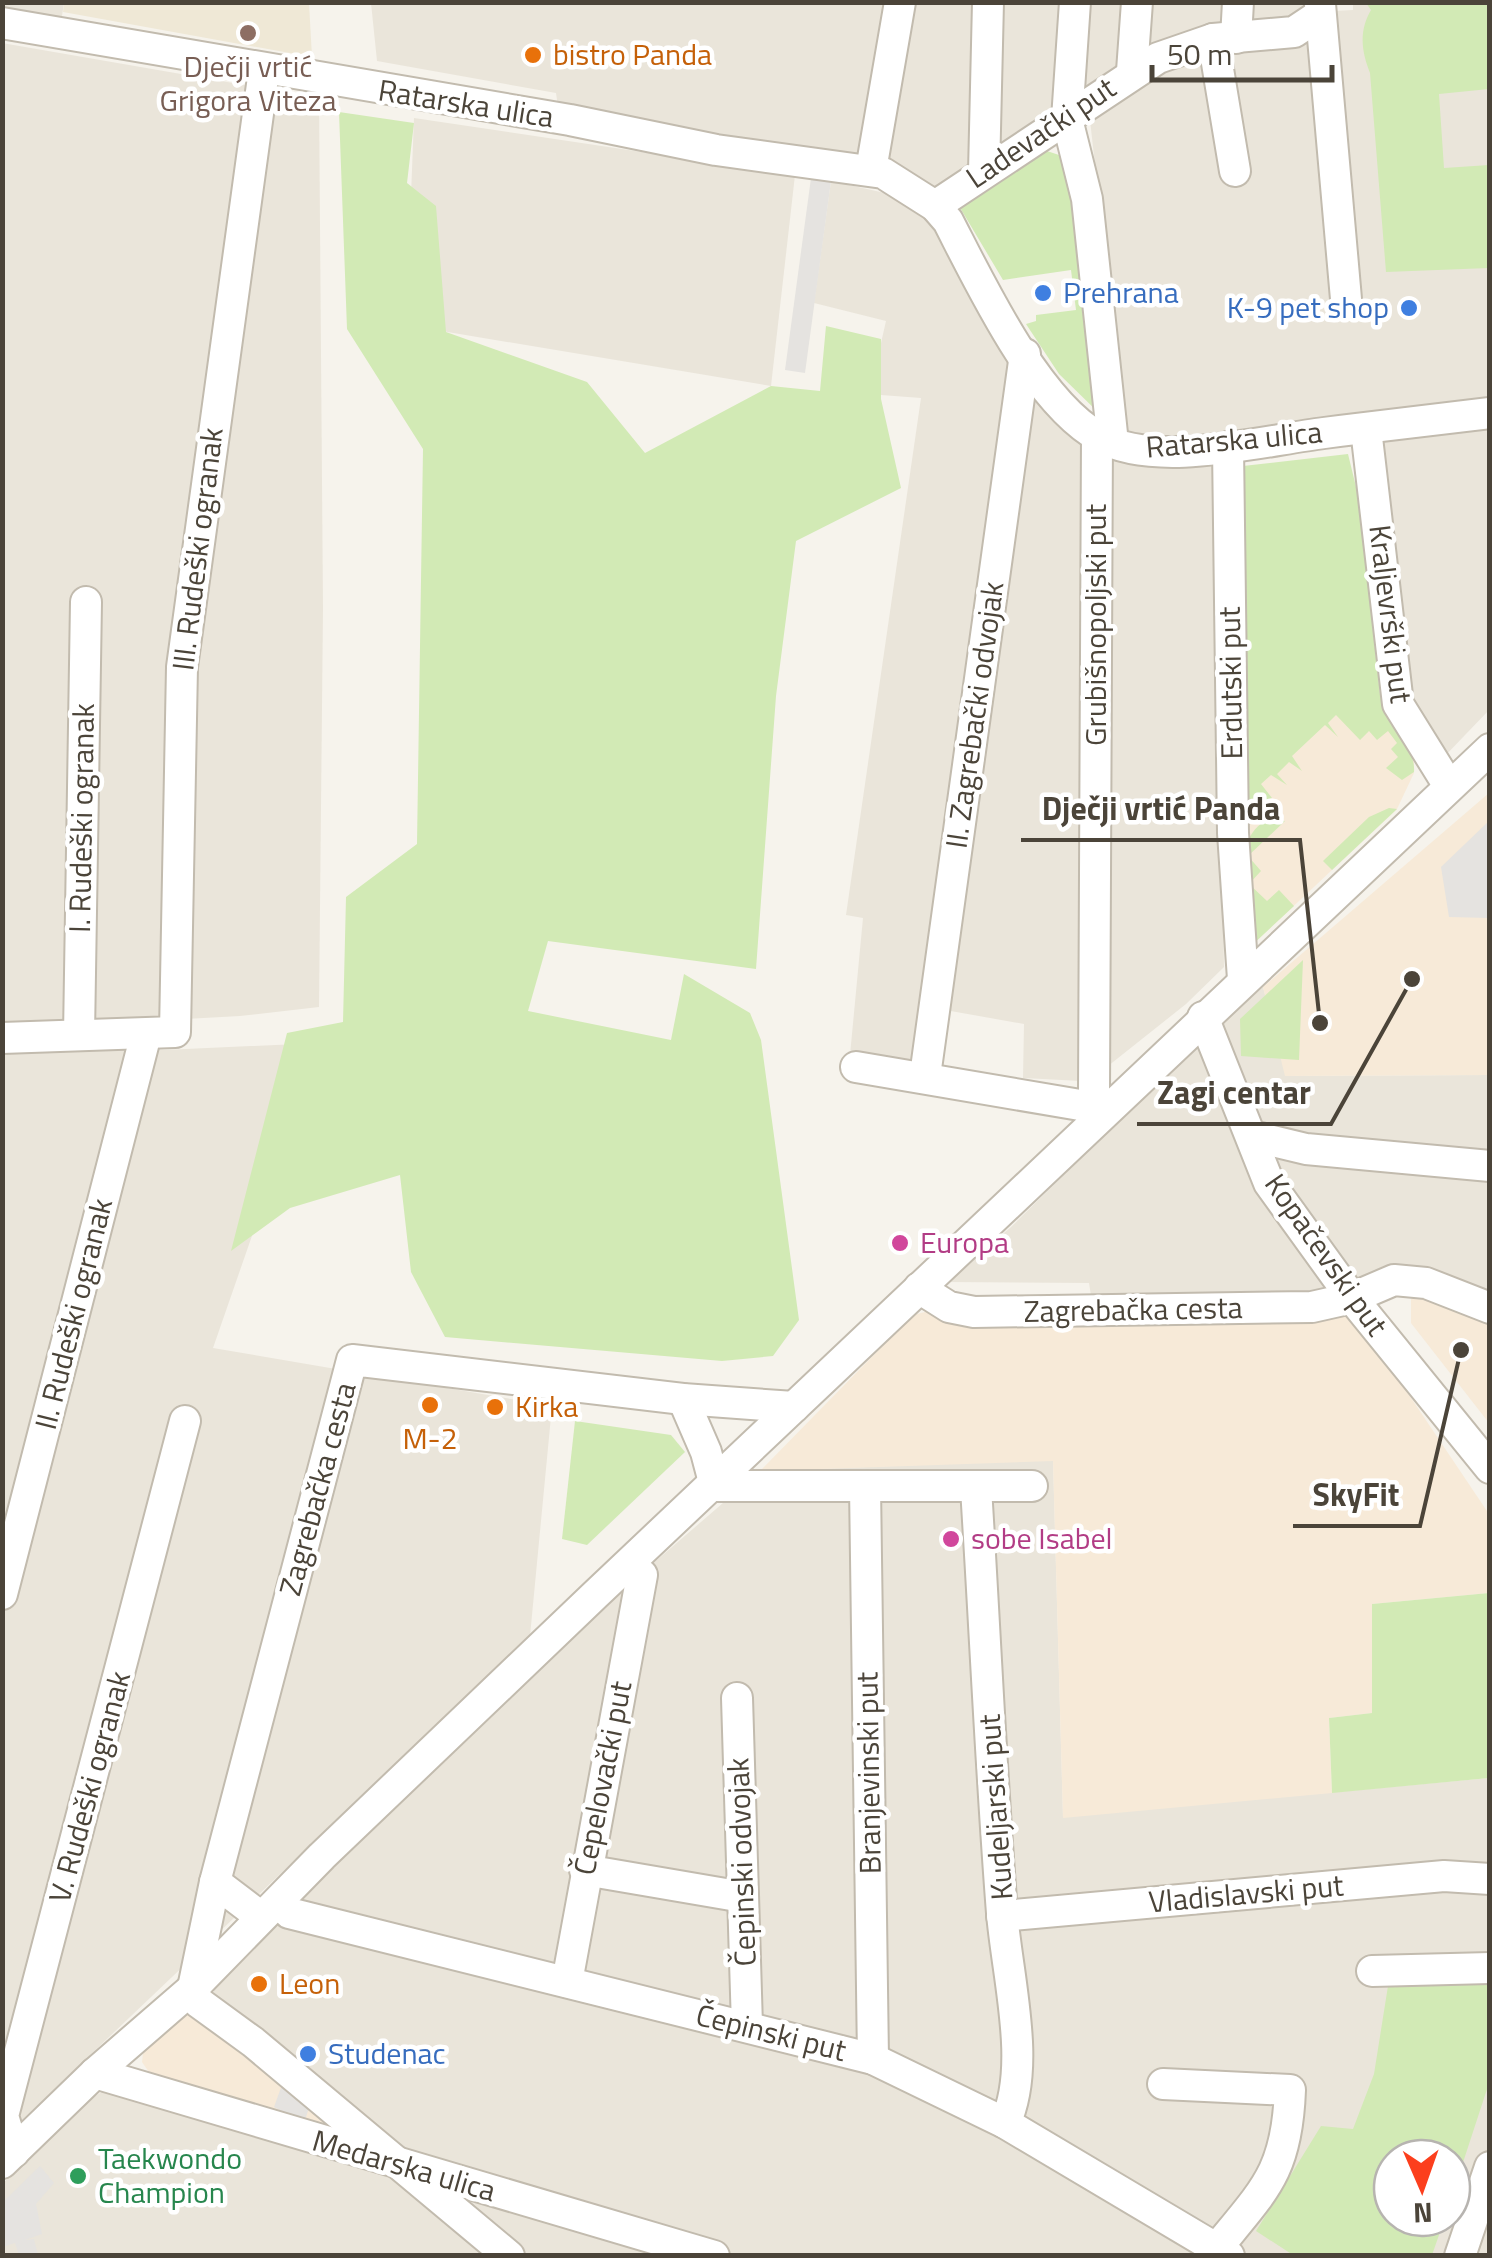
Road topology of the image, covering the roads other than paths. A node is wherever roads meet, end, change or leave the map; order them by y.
1 (900, 2) edge
2 (988, 2) edge
3 (1075, 2) edge
4 (1137, 2) edge
5 (1238, 2) edge
6 (1319, 9) edge
7 (2, 23) edge
8 (1224, 38) junction
9 (264, 70) junction
10 (1132, 71) junction
11 (1067, 119) junction
12 (871, 170) junction
13 (1236, 171) dead end
14 (984, 172) junction
15 (935, 206) junction
16 (1346, 299) dead end
17 (1025, 354) junction
18 (1490, 412) edge
19 (1366, 428) junction
20 (1105, 440) junction
21 (1228, 447) junction
22 (86, 602) dead end
23 (1490, 750) edge
24 (1448, 786) junction
25 (1243, 979) junction
26 (1203, 1018) junction
27 (160, 1033) junction
28 (79, 1035) junction
29 (2, 1038) edge
30 (856, 1067) dead end
31 (925, 1076) junction
32 (1100, 1113) junction
33 (1252, 1136) junction
34 (1490, 1166) edge
35 (919, 1288) junction
36 (1352, 1298) junction
37 (1490, 1308) edge
38 (682, 1399) junction
39 (794, 1407) junction
40 (185, 1421) dead end
41 (1490, 1468) edge
42 (714, 1486) junction
43 (864, 1486) junction
44 (1032, 1486) dead end
45 (976, 1488) junction
46 (642, 1575) dead end
47 (2, 1594) edge
48 (736, 1698) dead end
49 (585, 1870) junction
50 (1490, 1879) edge
51 (215, 1882) junction
52 (744, 1897) junction
53 (270, 1909) junction
54 (1002, 1916) junction
55 (1490, 1968) edge
56 (1372, 1972) dead end
57 (567, 1982) junction
58 (194, 1988) junction
59 (746, 2026) junction
60 (873, 2059) junction
61 (95, 2073) junction
62 (1164, 2084) dead end
63 (1005, 2123) junction
64 (8, 2157) edge
65 (396, 2164) junction
66 (1490, 2167) edge
67 (1223, 2252) edge
68 (510, 2256) edge
69 (714, 2256) edge
70 (1460, 2256) edge

1 - 12 street
2 - 14 street
3 - 11 street, Grubišnopoljski put
4 - 10 street
5 - 8 street
6 - 8 street, Ladevački put
6 - 16 street
7 - 9 street, Ratarska ulica
8 - 10 street, Ladevački put
8 - 13 street
9 - 12 street, Ratarska ulica
9 - 27 street, III. Rudeški ogranak
10 - 11 street, Ladevački put
11 - 14 street, Ladevački put
11 - 20 street, Grubišnopoljski put
12 - 15 street, Ratarska ulica
14 - 15 street, Ladevački put
15 - 17 street, Ratarska ulica
17 - 20 street, Ratarska ulica
17 - 31 street, II. Zagrebački odvojak
18 - 19 street, Ratarska ulica
19 - 21 street, Ratarska ulica
19 - 24 street, Kraljevrški put
20 - 21 street, Ratarska ulica
20 - 32 street, Grubišnopoljski put
21 - 25 street, Erdutski put
22 - 28 street, I. Rudeški ogranak
23 - 24 street
24 - 25 street
25 - 26 street
26 - 32 street
26 - 33 street, Kopačevski put
27 - 28 street
27 - 47 street, II. Rudeški ogranak
28 - 29 street
30 - 31 street
31 - 32 street
32 - 35 street
33 - 34 street
33 - 36 street, Kopačevski put
35 - 36 street, Zagrebačka cesta
35 - 39 street
36 - 37 street, Zagrebačka cesta
36 - 41 street, Kopačevski put
38 - 39 street, Zagrebačka cesta
38 - 42 street
38 - 51 street, Zagrebačka cesta
39 - 42 street
40 - 64 street, V. Rudeški ogranak
42 - 43 street
42 - 53 street
43 - 45 street
43 - 60 street, Branjevinski put
44 - 45 street
45 - 54 street, Kudeljarski put
46 - 49 street, Čepelovački put
48 - 52 street, Čepinski odvojak
49 - 52 street
49 - 57 street, Čepelovački put
50 - 54 street, Vladislavski put
51 - 53 street
51 - 58 street, Zagrebačka cesta
52 - 59 street, Čepinski odvojak
53 - 57 street, Čepinski put
53 - 58 street
54 - 63 street, Kudeljarski put
55 - 56 street
57 - 59 street, Čepinski put
58 - 61 street
58 - 65 street
59 - 60 street, Čepinski put
60 - 63 street, Čepinski put
61 - 64 street
61 - 65 street, Medarska ulica
62 - 67 street
63 - 67 street, Čepinski put
65 - 68 street
65 - 69 street, Medarska ulica
66 - 70 street

